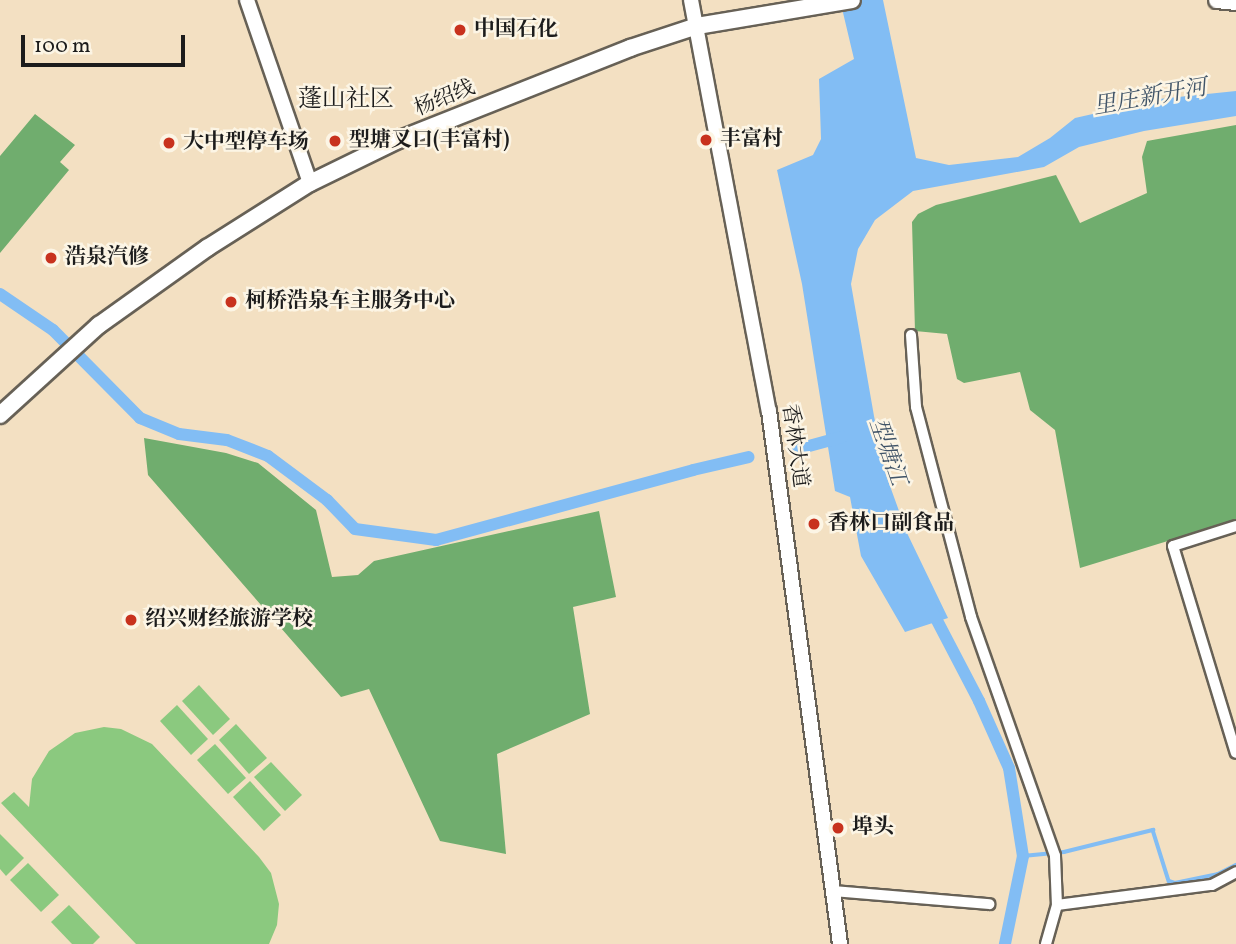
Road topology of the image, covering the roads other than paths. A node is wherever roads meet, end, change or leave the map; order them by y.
1 (247, 0) edge
2 (691, 0) edge
3 (852, 0) edge
4 (1217, 0) edge
5 (1236, 2) edge
6 (696, 26) junction
7 (310, 183) junction
8 (911, 335) dead end
9 (0, 415) edge
10 (1236, 526) edge
11 (1236, 753) edge
12 (1236, 872) edge
13 (833, 891) junction
14 (989, 904) dead end
15 (1058, 905) junction
16 (840, 944) edge
17 (1046, 944) edge

1 - 7 main road
2 - 6 main road, 香林大道
3 - 6 main road, 杨绍线
4 - 5 main road
6 - 7 main road, 杨绍线
6 - 13 main road, 香林大道
7 - 9 main road, 杨绍线
8 - 15 street
10 - 11 street
12 - 15 street
13 - 14 street
13 - 16 main road, 香林大道
15 - 17 street

